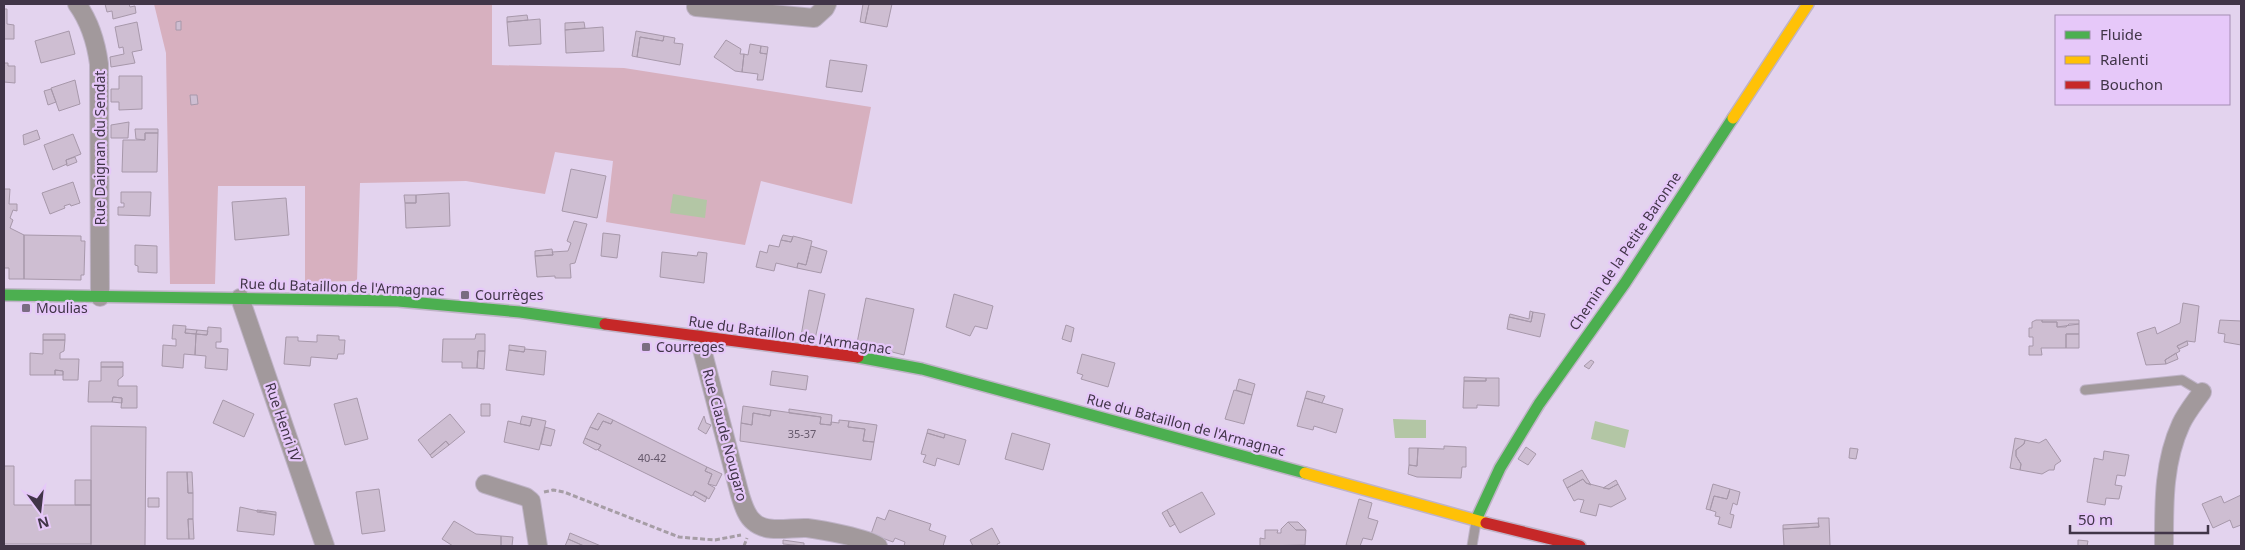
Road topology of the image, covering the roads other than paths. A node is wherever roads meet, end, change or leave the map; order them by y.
1 (77, 4) edge
2 (697, 4) edge
3 (826, 4) edge
4 (1808, 4) edge
5 (4, 295) edge
6 (100, 296) junction
7 (240, 298) junction
8 (699, 338) junction
9 (2085, 390) dead end
10 (2202, 392) joint
11 (485, 484) dead end
12 (1476, 520) junction
13 (325, 546) edge
14 (538, 546) edge
15 (878, 546) edge
16 (1472, 546) edge
17 (1580, 546) edge
18 (2164, 546) edge

1 - 6 street, Rue Daignan du Sendat
2 - 3 street
4 - 12 street, Chemin de la Petite Baronne
5 - 6 street, Rue du Bataillon de l'Armagnac
6 - 7 street, Rue du Bataillon de l'Armagnac
7 - 8 street, Rue du Bataillon de l'Armagnac
7 - 13 street, Rue Henri IV
8 - 12 street, Rue du Bataillon de l'Armagnac
8 - 15 street, Rue Claude Nougaro
9 - 10 lane
10 - 18 street
11 - 14 street
12 - 16 lane
12 - 17 street, Rue du Bataillon de l'Armagnac

